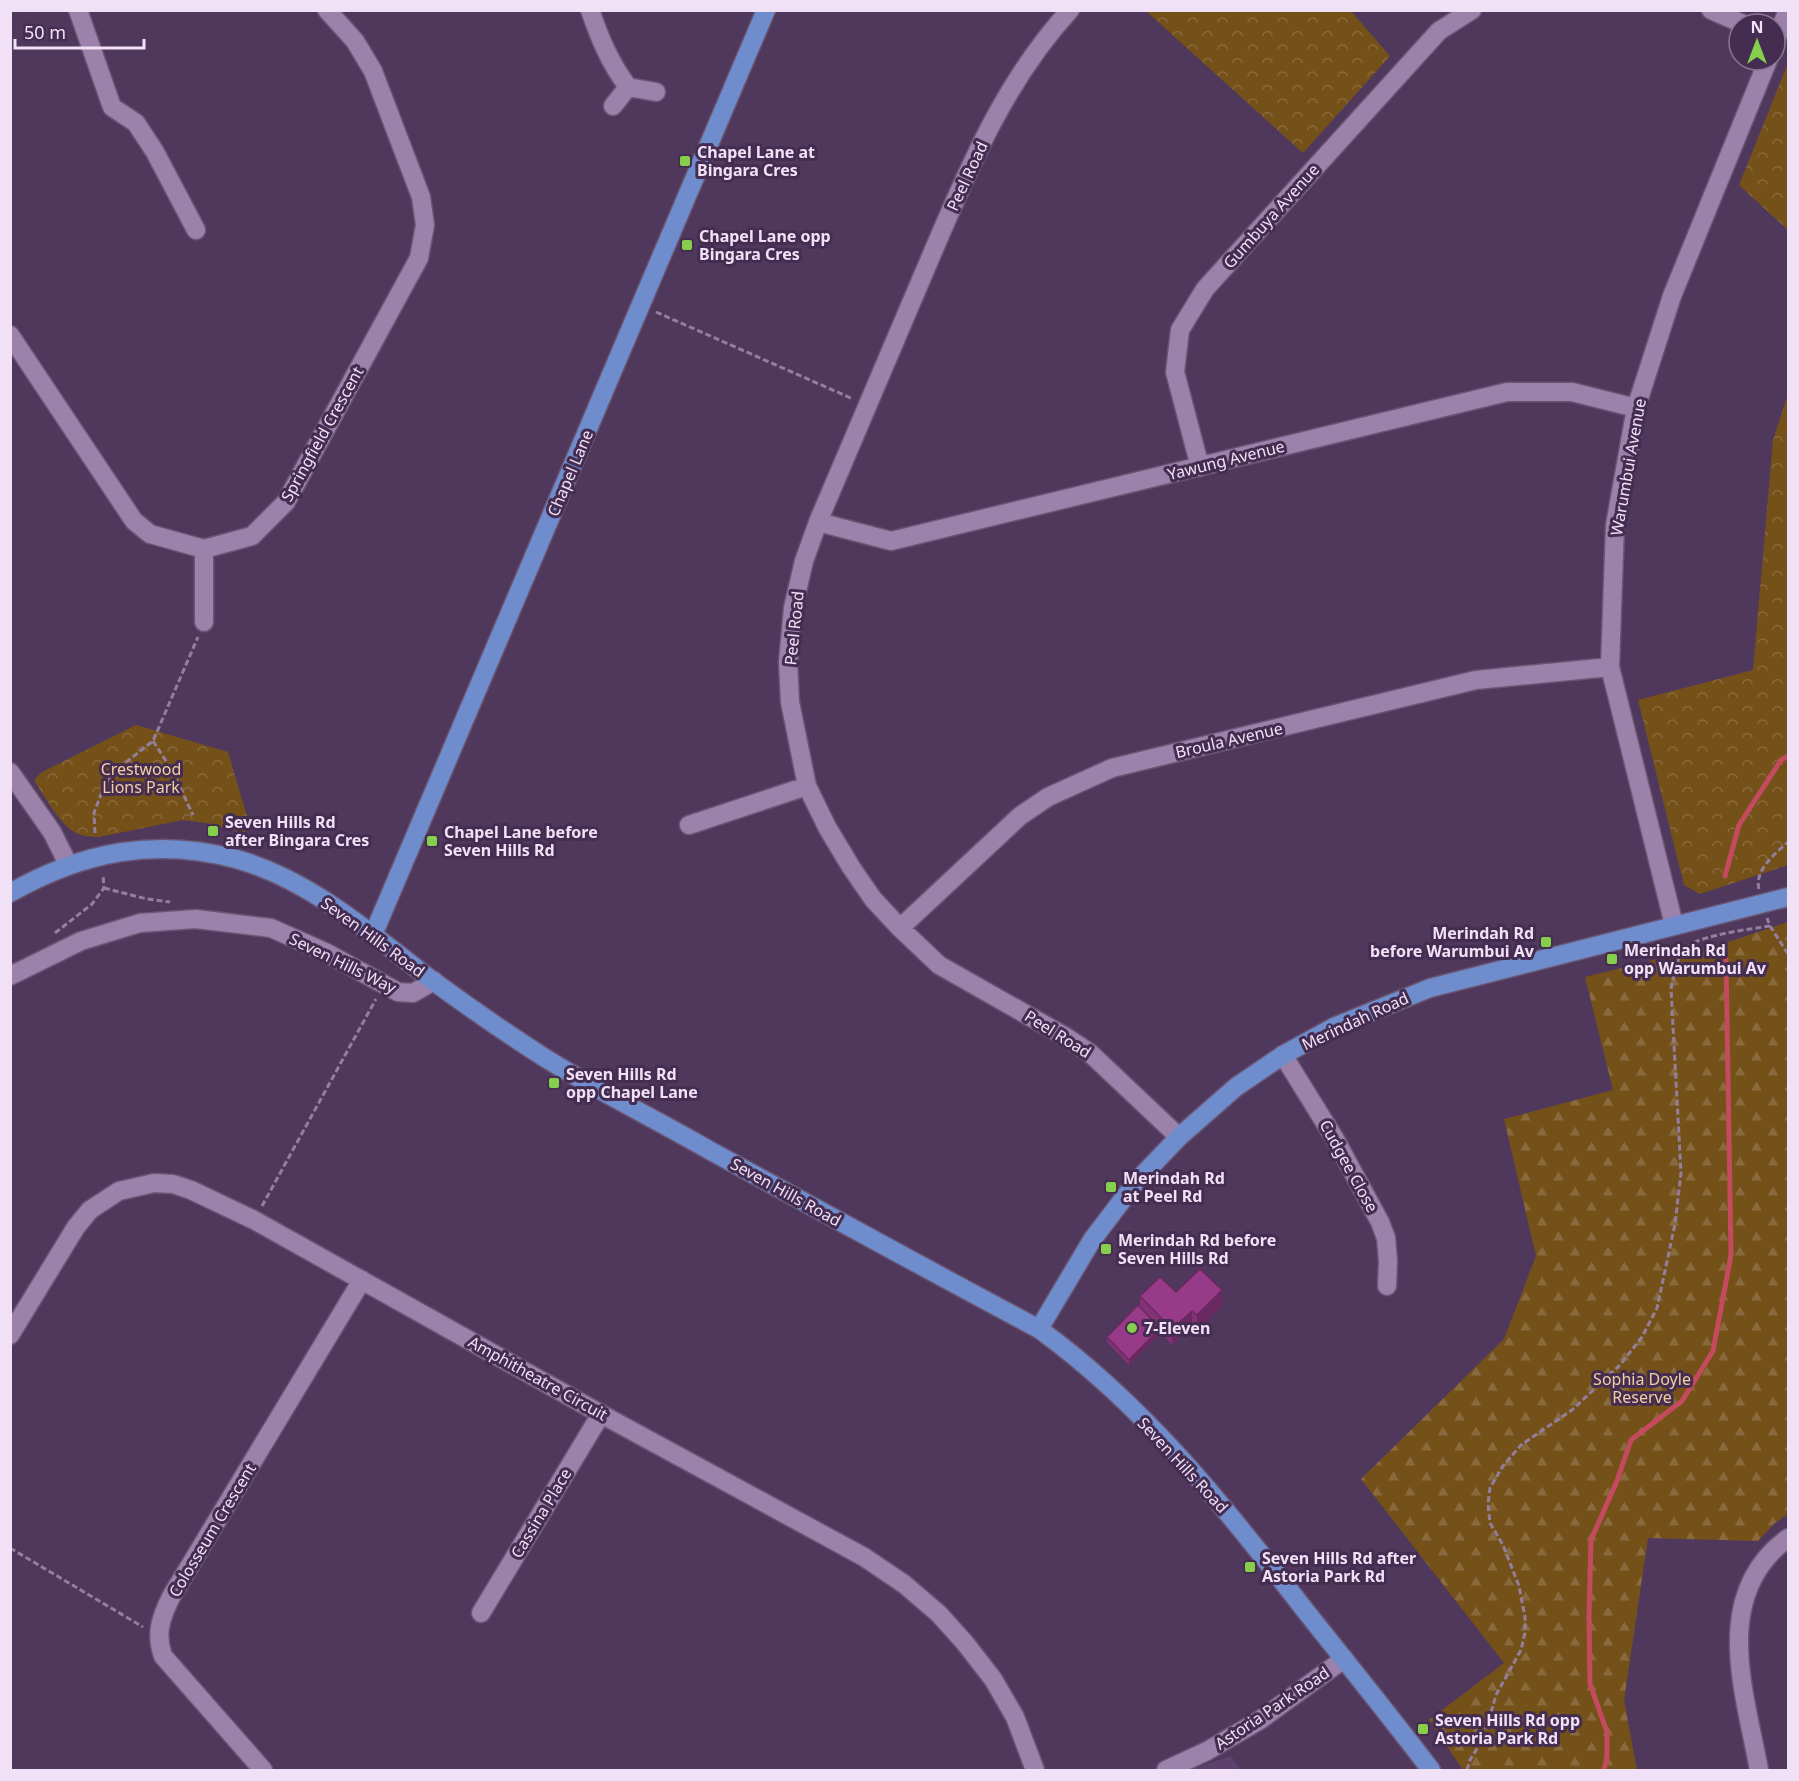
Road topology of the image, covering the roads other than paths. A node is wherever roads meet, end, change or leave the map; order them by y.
1 (78, 10) edge
2 (327, 10) edge
3 (590, 10) edge
4 (766, 10) edge
5 (1070, 10) edge
6 (1472, 10) edge
7 (1711, 10) edge
8 (1727, 17) edge
9 (1763, 72) edge
10 (628, 87) junction
11 (656, 92) dead end
12 (613, 106) dead end
13 (196, 230) dead end
14 (10, 335) edge
15 (1636, 408) junction
16 (1200, 467) junction
17 (818, 522) junction
18 (204, 549) junction
19 (204, 622) road end
20 (1610, 667) junction
21 (10, 771) edge
22 (807, 786) junction
23 (689, 825) dead end
24 (68, 864) junction
25 (10, 893) edge
26 (1788, 897) edge
27 (1674, 925) junction
28 (900, 928) junction
29 (373, 935) junction
30 (10, 976) edge
31 (434, 981) junction
32 (1283, 1055) junction
33 (1179, 1137) junction
34 (362, 1280) junction
35 (1387, 1286) dead end
36 (1039, 1329) junction
37 (10, 1335) edge
38 (601, 1414) junction
39 (1788, 1538) edge
40 (481, 1613) dead end
41 (1344, 1659) junction
42 (263, 1770) edge
43 (1035, 1770) edge
44 (1166, 1770) edge
45 (1431, 1770) edge
46 (1758, 1770) edge

1 - 13 street
2 - 18 street, Springfield Crescent
3 - 10 street
4 - 29 main road, Chapel Lane
5 - 17 street, Peel Road
6 - 16 street, Gumbuya Avenue
7 - 8 street
9 - 15 street, Warumbui Avenue
10 - 11 street
10 - 12 street
14 - 18 street
15 - 16 street, Yawung Avenue
15 - 20 street, Warumbui Avenue
16 - 17 street, Yawung Avenue
17 - 22 street, Peel Road
18 - 19 street
20 - 27 street, Warumbui Avenue
20 - 28 street, Broula Avenue
21 - 24 street
22 - 23 street
22 - 28 street, Peel Road
24 - 25 main road, Seven Hills Road
24 - 29 main road, Seven Hills Road
26 - 27 main road, Merindah Road
27 - 32 main road, Merindah Road
28 - 33 street, Peel Road
29 - 31 main road, Seven Hills Road
30 - 31 street, Seven Hills Way
31 - 36 main road, Seven Hills Road
32 - 33 main road, Merindah Road
32 - 35 street, Cudgee Close
33 - 36 main road, Merindah Road
34 - 37 street, Amphitheatre Circuit
34 - 38 street, Amphitheatre Circuit
34 - 42 street, Colosseum Crescent
36 - 41 main road, Seven Hills Road
38 - 40 street, Cassina Place
38 - 43 street, Amphitheatre Circuit
39 - 46 street
41 - 44 street, Astoria Park Road
41 - 45 main road, Seven Hills Road

